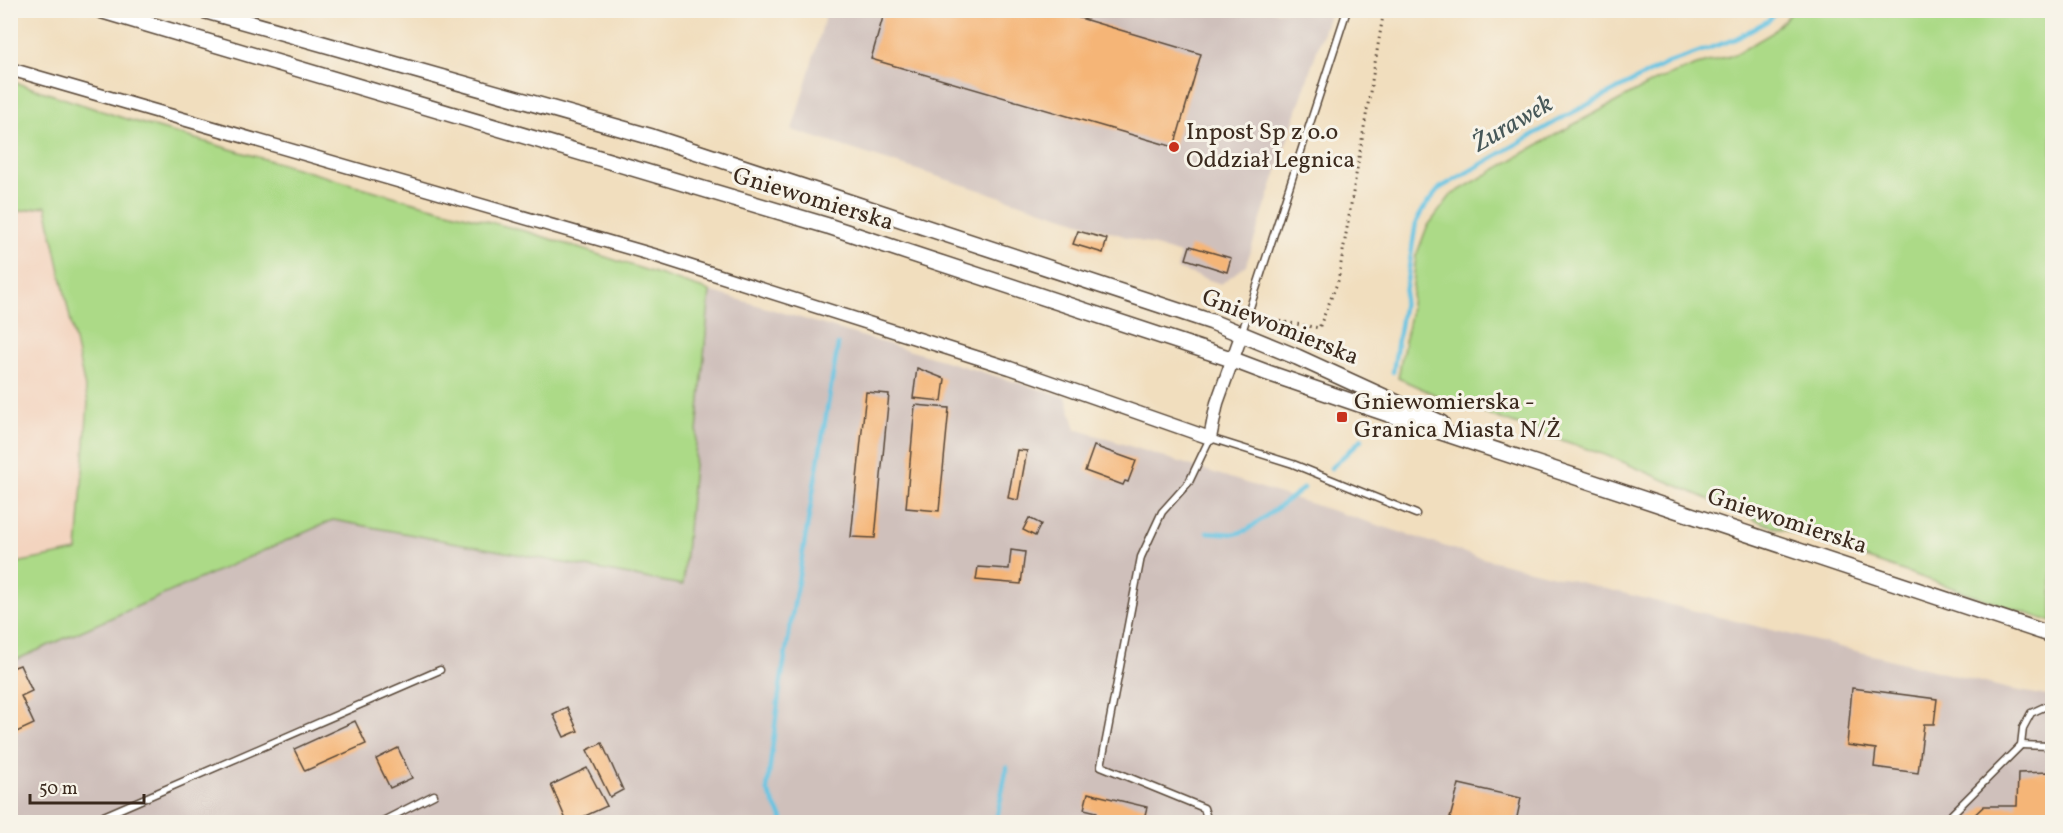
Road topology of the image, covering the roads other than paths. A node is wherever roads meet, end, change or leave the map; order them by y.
1 (100, 10) edge
2 (202, 10) edge
3 (1347, 10) edge
4 (10, 69) edge
5 (1242, 333) junction
6 (1231, 358) junction
7 (1210, 438) junction
8 (1507, 452) junction
9 (1416, 514) dead end
10 (2052, 634) edge
11 (440, 670) dead end
12 (2052, 707) edge
13 (2020, 746) junction
14 (2052, 746) edge
15 (434, 795) dead end
16 (90, 822) edge
17 (381, 822) edge
18 (1208, 822) edge
19 (1948, 822) edge

1 - 6 street, Gniewomierska
2 - 5 street, Gniewomierska
3 - 5 lane
4 - 7 street
5 - 6 street
5 - 8 street, Gniewomierska
6 - 7 street
6 - 8 street, Gniewomierska
7 - 9 lane
7 - 18 lane
8 - 10 street, Gniewomierska
11 - 16 lane
12 - 13 lane
13 - 14 lane
13 - 19 lane
15 - 17 lane

